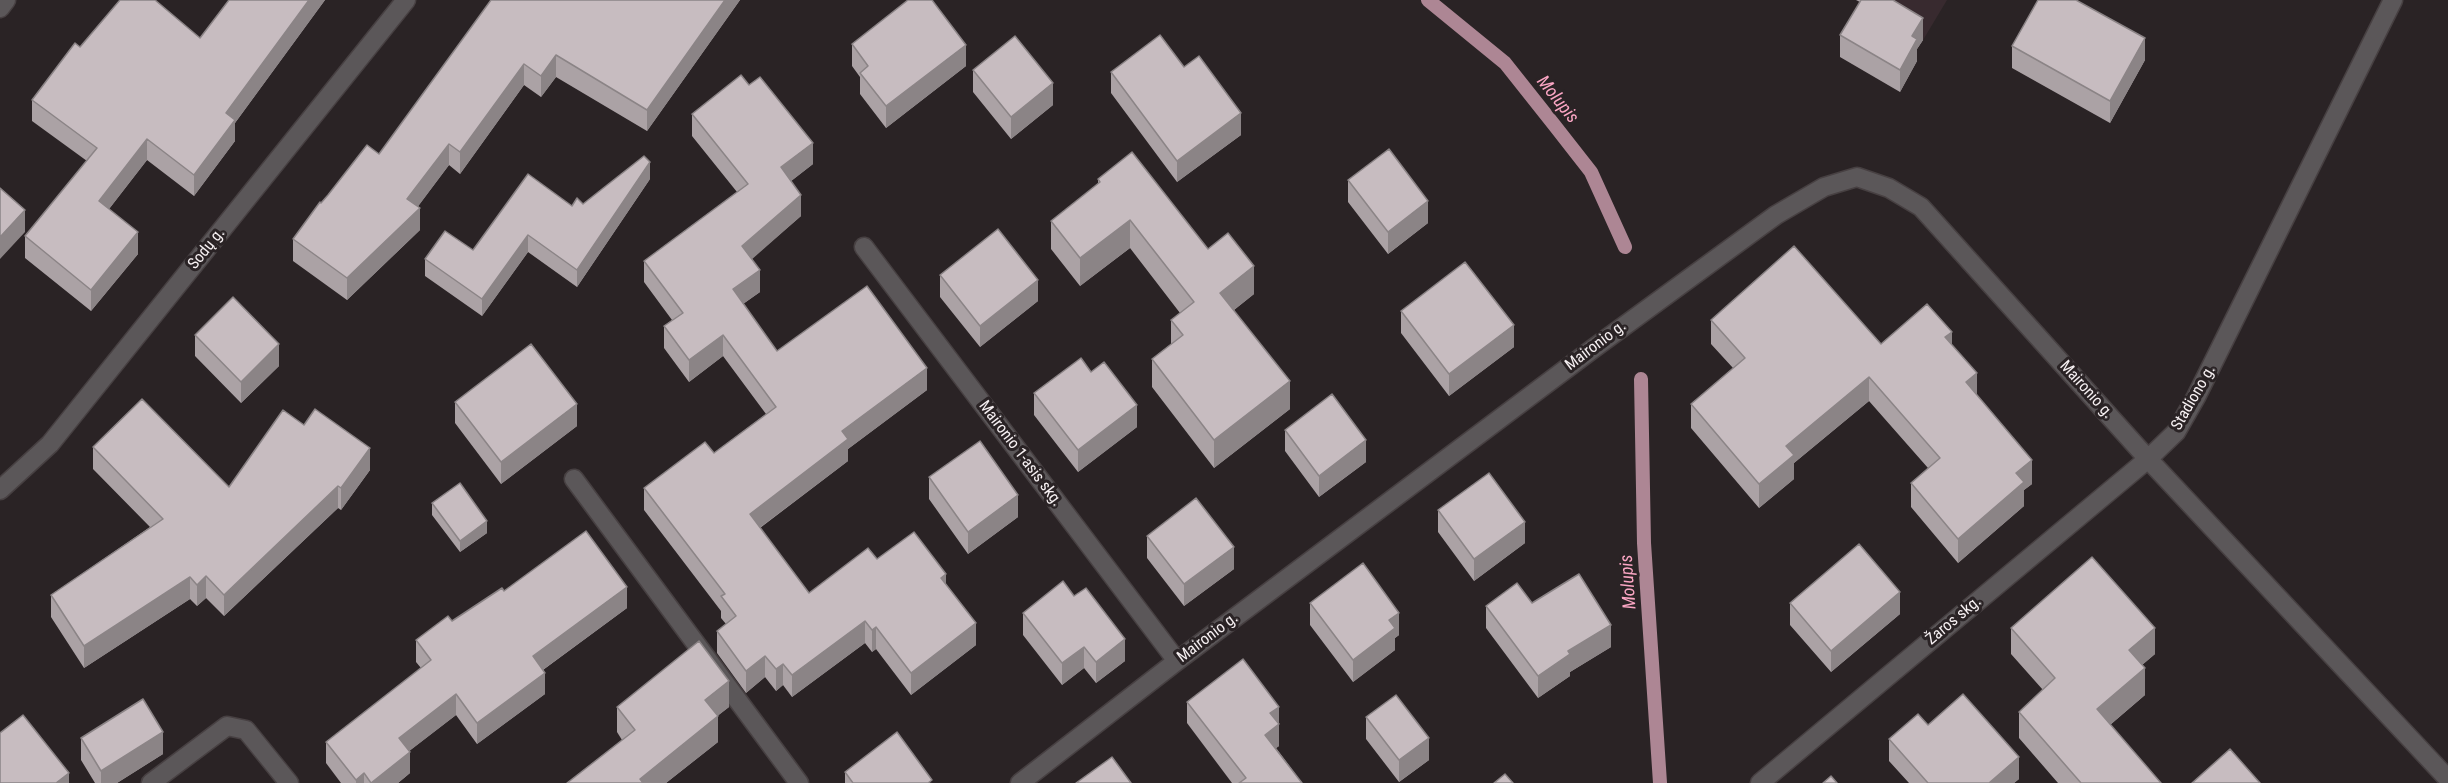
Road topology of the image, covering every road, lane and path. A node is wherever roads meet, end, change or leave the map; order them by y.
1 (6, 0) edge
2 (406, 0) edge
3 (2393, 0) edge
4 (0, 8) edge
5 (864, 247) dead end
6 (2148, 459) junction
7 (574, 479) dead end
8 (0, 490) edge
9 (1177, 661) junction
10 (2443, 779) edge
11 (151, 783) edge
12 (289, 783) edge
13 (800, 783) edge
14 (1020, 783) edge
15 (1760, 783) edge

1 - 4 street
2 - 8 street, Sodų g.
3 - 6 street, Stadiono g.
5 - 9 street, Maironio 1-asis skg.
6 - 9 street, Maironio g.
6 - 10 street
6 - 15 street, Žaros skg.
7 - 13 street
9 - 14 street, Maironio g.
11 - 12 street

